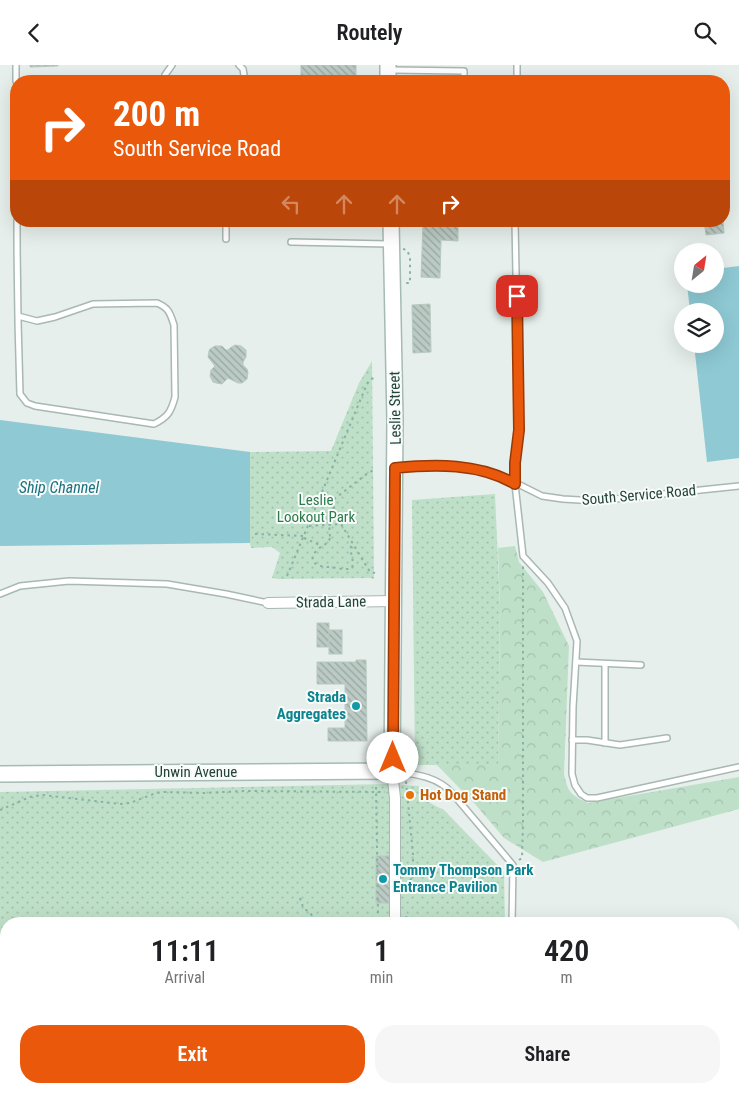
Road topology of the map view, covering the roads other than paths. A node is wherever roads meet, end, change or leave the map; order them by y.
1 (388, 72) edge
2 (464, 75) edge
3 (17, 227) edge
4 (226, 227) edge
5 (392, 227) edge
6 (515, 227) edge
7 (226, 239) dead end
8 (291, 242) dead end
9 (397, 246) junction
10 (18, 316) junction
11 (395, 468) junction
12 (515, 484) junction
13 (739, 486) edge
14 (0, 594) edge
15 (394, 601) junction
16 (268, 603) joint
17 (576, 662) junction
18 (605, 664) junction
19 (641, 665) dead end
20 (667, 738) dead end
21 (572, 740) junction
22 (605, 743) junction
23 (739, 767) edge
24 (392, 771) junction
25 (0, 774) edge
26 (395, 917) edge
27 (512, 917) edge

1 - 2 lane
3 - 10 lane
4 - 7 lane
5 - 9 street, Leslie Street
6 - 12 lane
8 - 9 lane
9 - 11 street, Leslie Street
10 - 10 lane
11 - 12 lane, South Service Road
11 - 15 street, Leslie Street
12 - 13 lane, South Service Road
12 - 17 lane
14 - 16 lane
15 - 16 street, Strada Lane
15 - 24 street, Leslie Street
17 - 18 lane
17 - 21 lane
18 - 19 lane
18 - 22 lane
20 - 22 lane
21 - 22 lane
21 - 23 lane
24 - 25 street, Unwin Avenue
24 - 26 street, Leslie Street
24 - 27 lane

